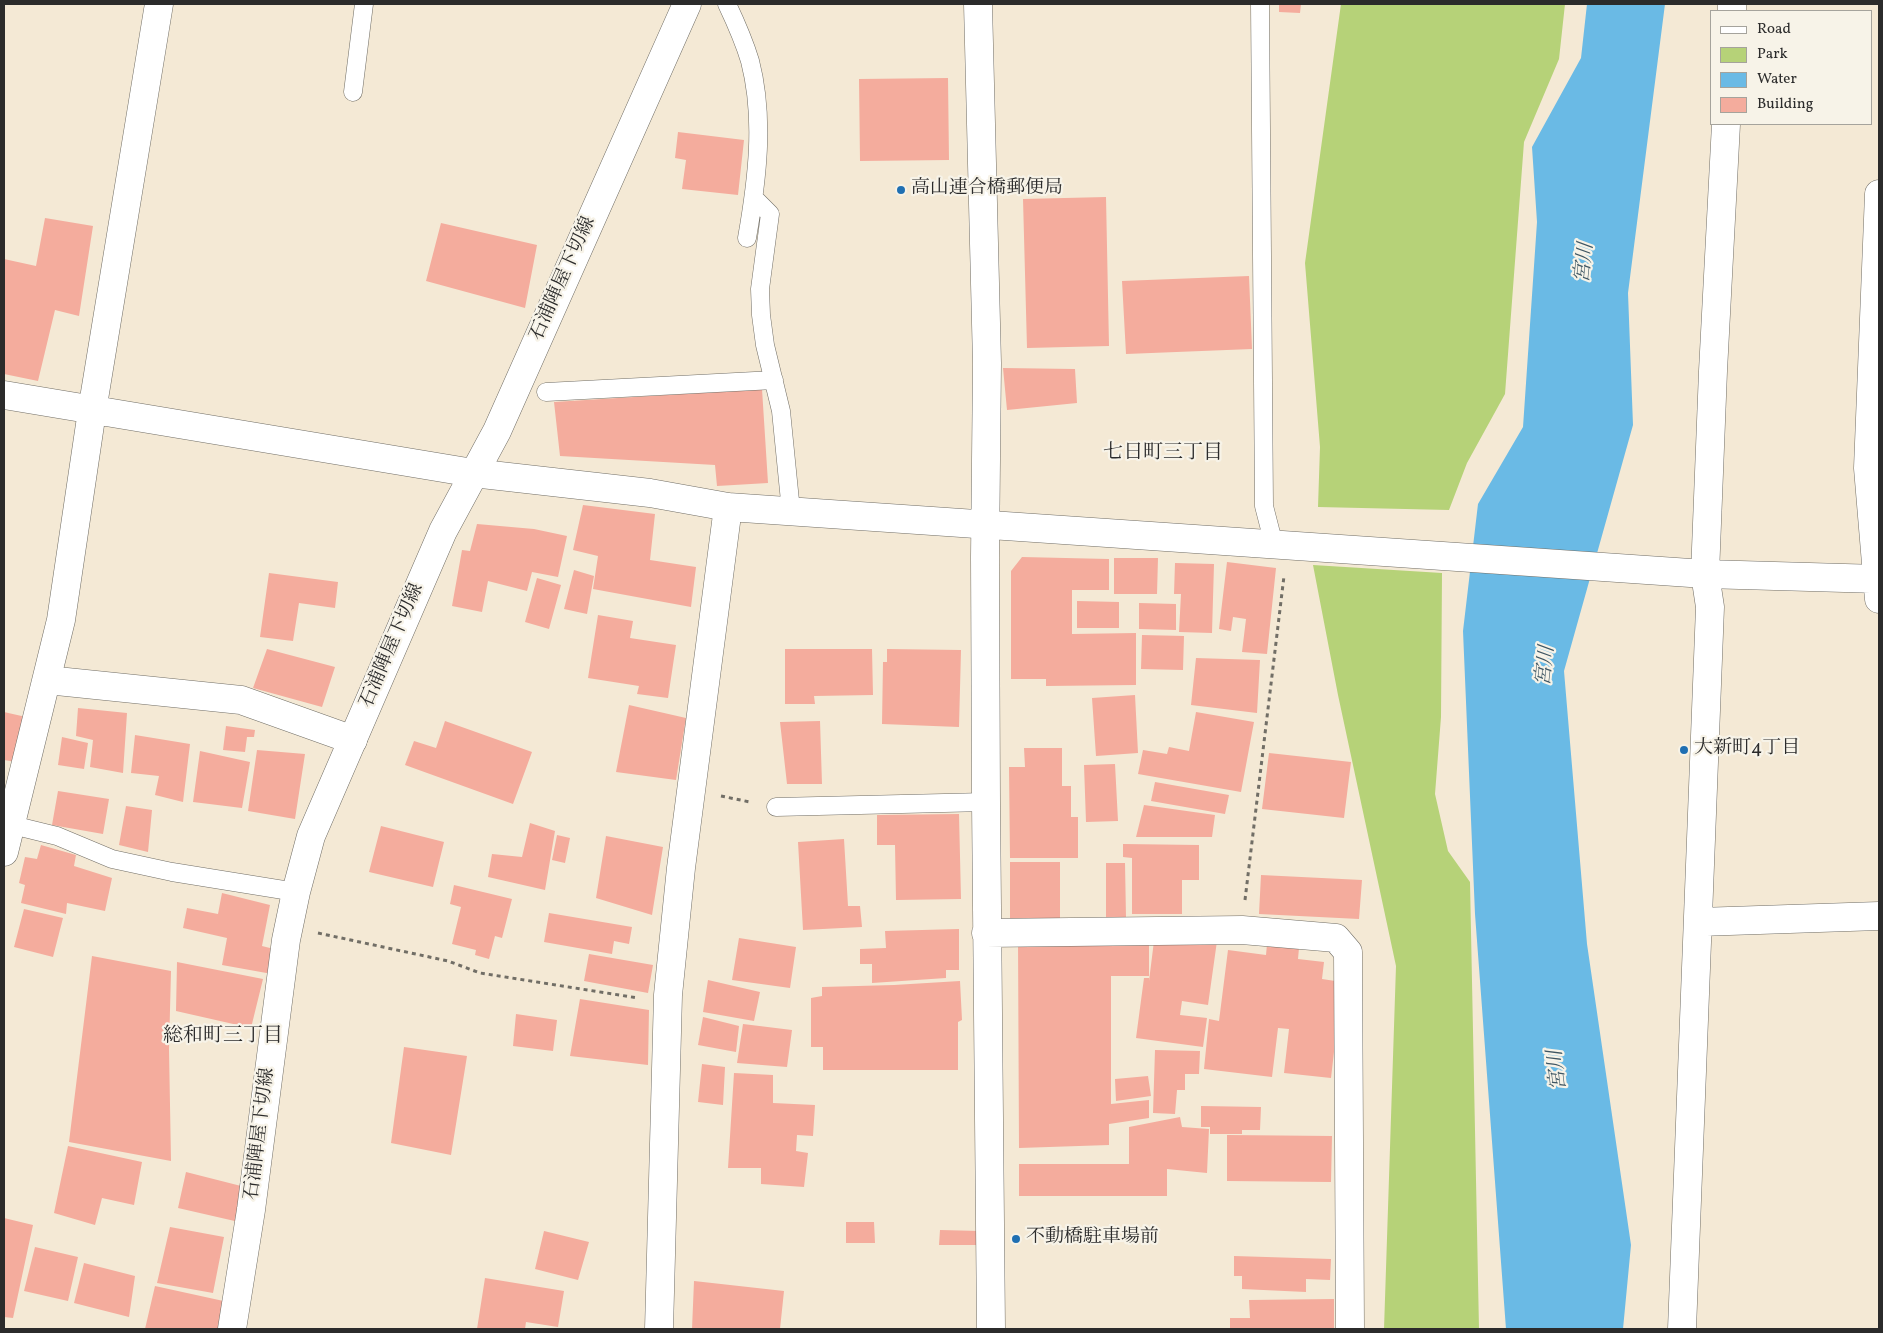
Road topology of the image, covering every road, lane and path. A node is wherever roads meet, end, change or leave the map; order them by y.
1 (159, 4) edge
2 (364, 4) edge
3 (687, 4) edge
4 (727, 4) edge
5 (978, 4) edge
6 (1260, 4) edge
7 (353, 92) dead end
8 (1726, 125) edge
9 (1879, 194) edge
10 (754, 198) junction
11 (747, 238) dead end
12 (1877, 312) edge
13 (774, 380) junction
14 (546, 392) dead end
15 (4, 395) edge
16 (92, 410) junction
17 (473, 473) junction
18 (728, 507) junction
19 (791, 511) junction
20 (985, 526) junction
21 (1288, 546) junction
22 (1694, 573) junction
23 (1878, 586) edge
24 (47, 680) junction
25 (353, 740) junction
26 (691, 791) junction
27 (986, 802) junction
28 (776, 807) joint
29 (7, 823) edge
30 (4, 852) edge
31 (296, 892) junction
32 (1879, 916) edge
33 (1699, 922) junction
34 (288, 927) junction
35 (1242, 930) junction
36 (986, 933) junction
37 (668, 1002) junction
38 (232, 1329) edge
39 (659, 1329) edge
40 (991, 1329) edge
41 (1350, 1329) edge
42 (1682, 1329) edge

1 - 16 street
2 - 7 lane
3 - 17 street, 石浦陣屋下切線
4 - 10 lane
5 - 20 street
6 - 21 lane
8 - 22 street
9 - 12 street
10 - 11 lane
10 - 13 lane
12 - 23 street
13 - 14 lane
13 - 19 lane
15 - 16 street
16 - 17 street
16 - 24 street
17 - 18 street
17 - 25 street, 石浦陣屋下切線
18 - 19 street
18 - 26 street
19 - 20 street
20 - 21 street
20 - 27 street
21 - 22 street
21 - 35 path
22 - 23 street
22 - 33 street
24 - 25 street
24 - 29 street
25 - 31 street, 石浦陣屋下切線
26 - 28 path
26 - 37 street
27 - 28 lane
27 - 36 street
29 - 30 street
29 - 31 lane
31 - 34 street, 石浦陣屋下切線
32 - 33 street
33 - 42 street
34 - 37 path
34 - 38 street, 石浦陣屋下切線
35 - 36 street
35 - 41 street
36 - 40 street
37 - 39 street

